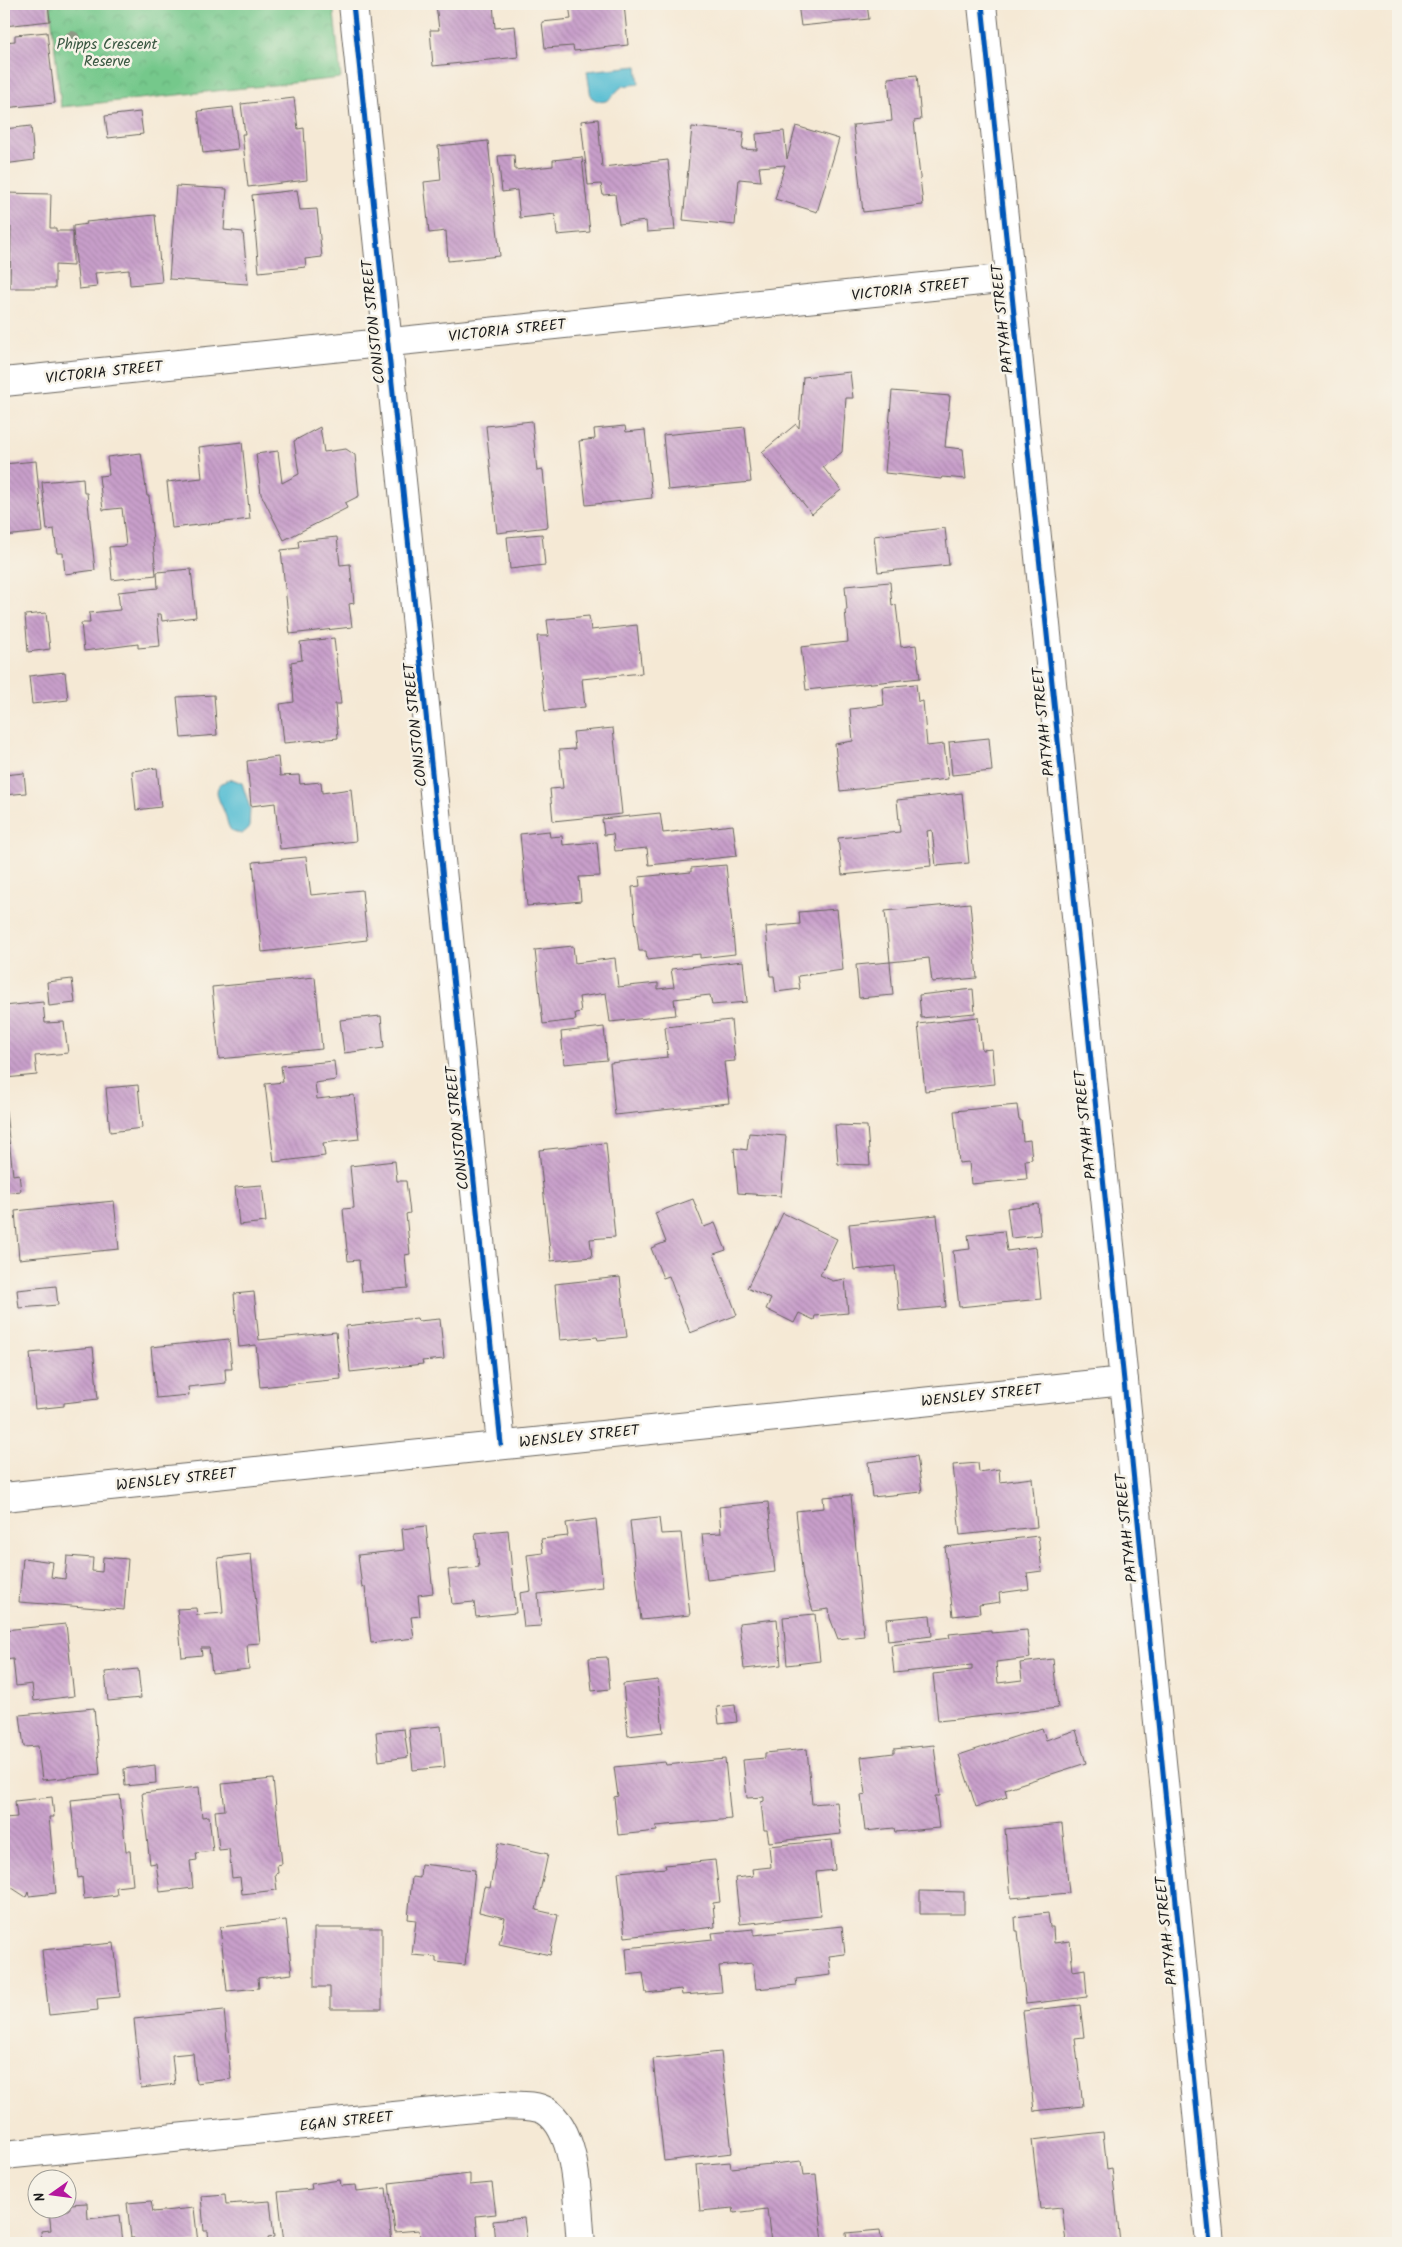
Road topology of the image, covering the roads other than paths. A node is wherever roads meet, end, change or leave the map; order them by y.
1 (353, 4) edge
2 (982, 4) edge
3 (1010, 278) junction
4 (388, 342) junction
5 (4, 382) edge
6 (1124, 1380) junction
7 (501, 1444) junction
8 (4, 1497) edge
9 (4, 2155) edge
10 (581, 2243) edge
11 (1210, 2243) edge

1 - 4 street, CONISTON STREET
2 - 3 street, PATYAH STREET
3 - 4 street, VICTORIA STREET
3 - 6 street, PATYAH STREET
4 - 5 street, VICTORIA STREET
4 - 7 street, CONISTON STREET
6 - 7 street, WENSLEY STREET
6 - 11 street, PATYAH STREET
7 - 8 street, WENSLEY STREET
9 - 10 street, EGAN STREET

